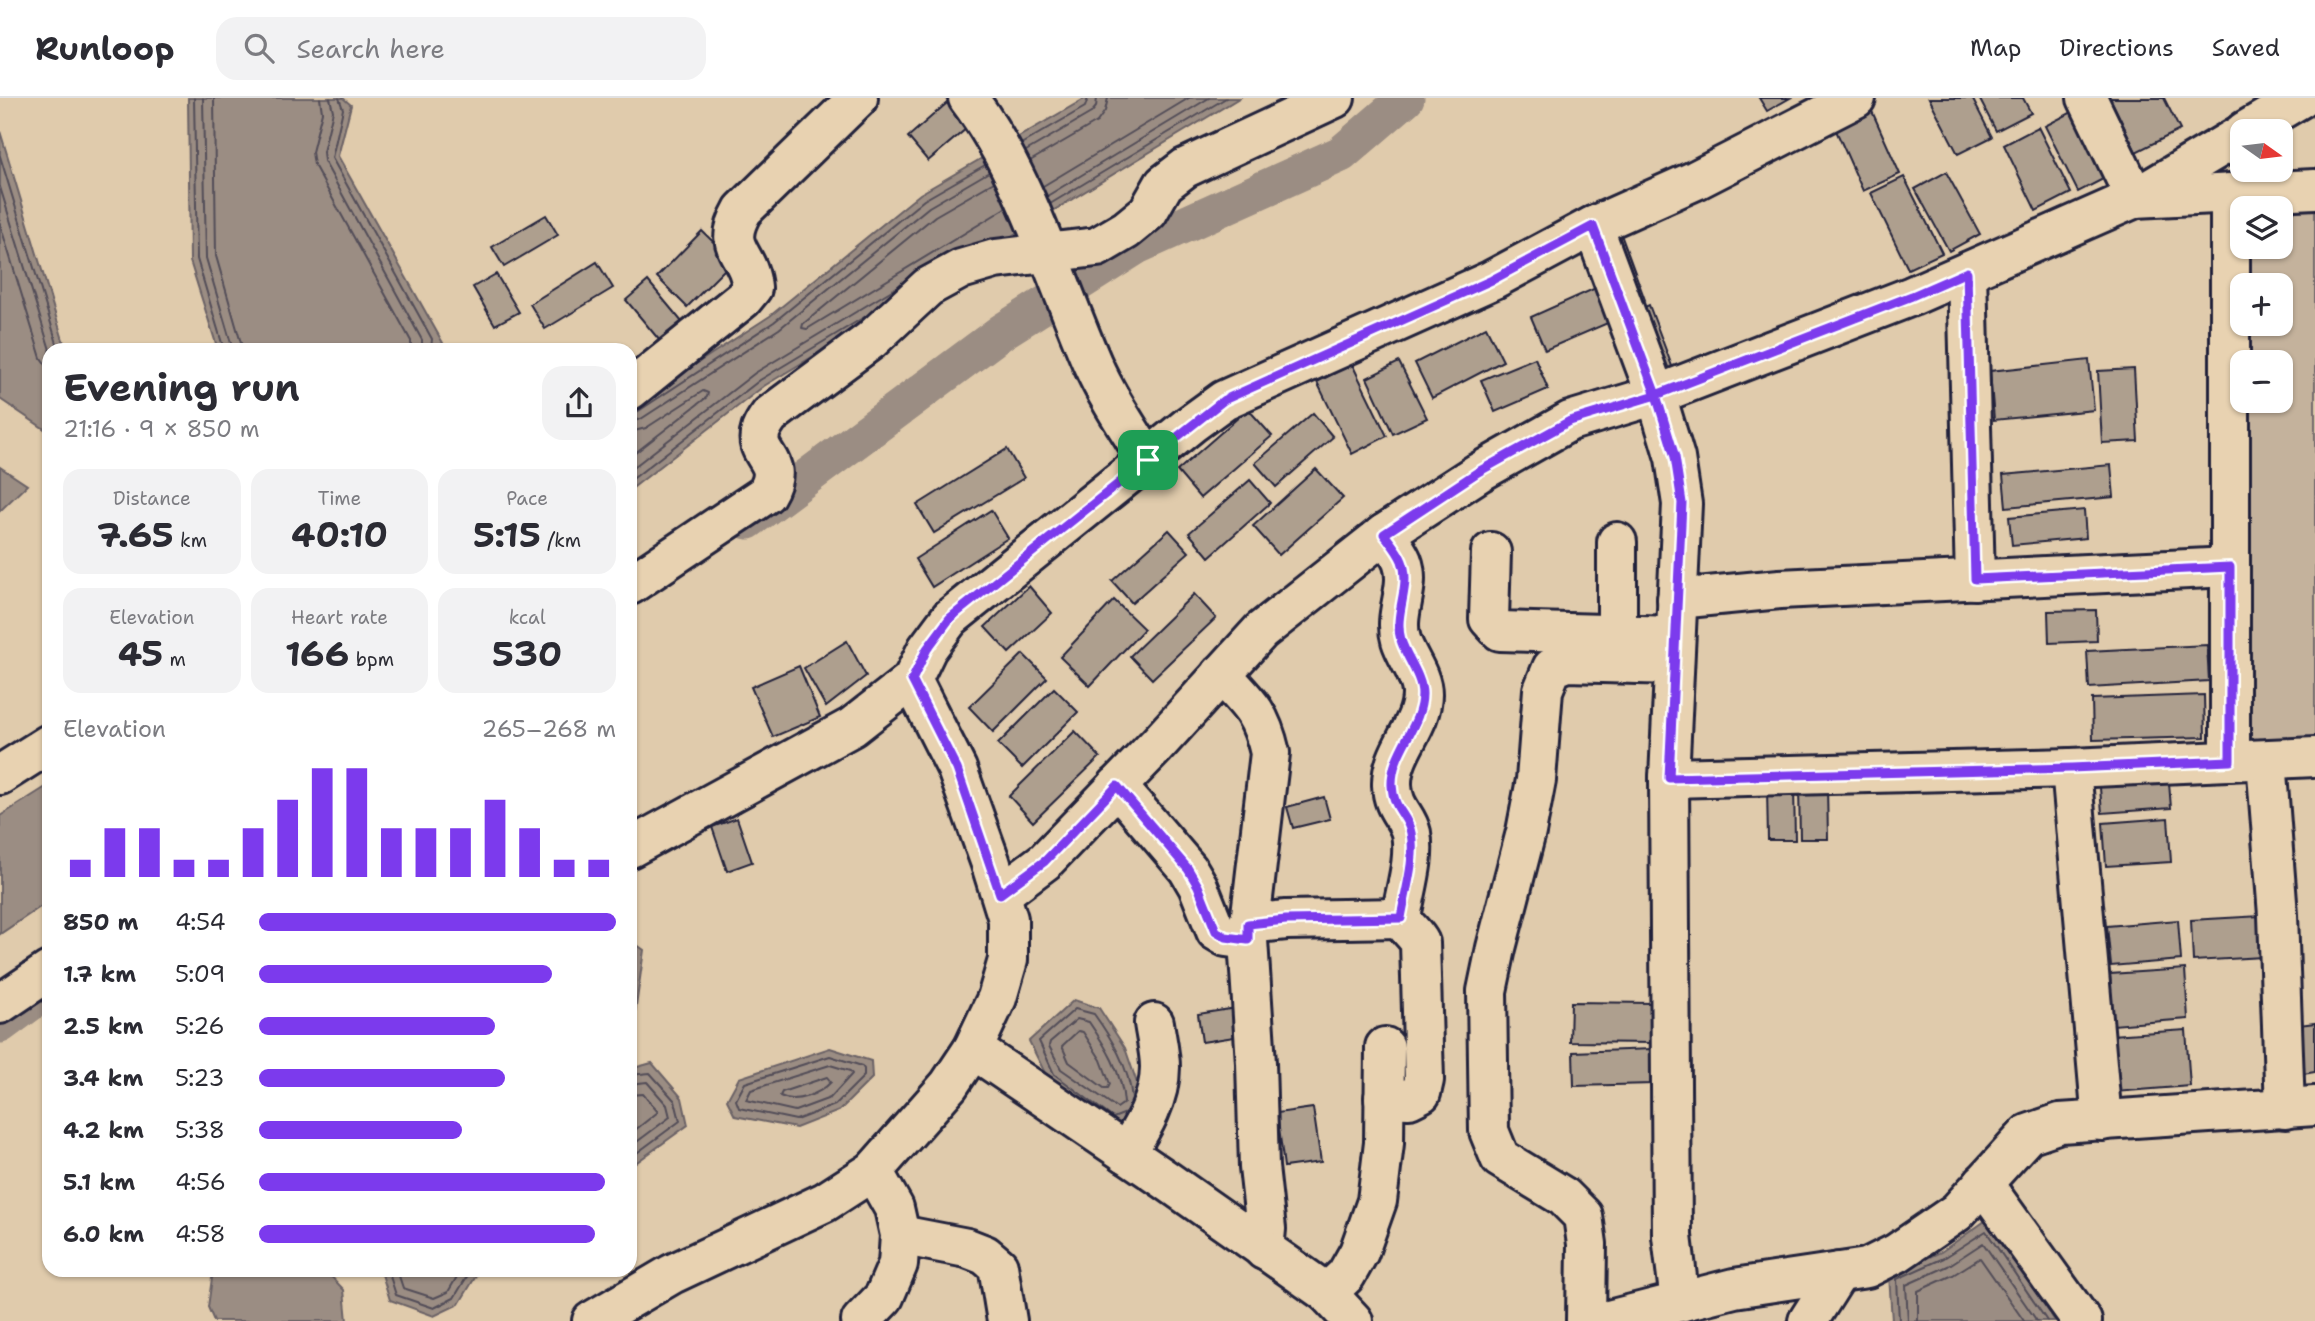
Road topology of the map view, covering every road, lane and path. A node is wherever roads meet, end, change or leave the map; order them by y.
1 (858, 98) edge
2 (968, 98) edge
3 (1335, 98) edge
4 (1856, 98) edge
5 (2087, 98) edge
6 (2301, 98) edge
7 (2266, 119) edge
8 (2230, 140) edge
9 (2315, 189) edge
10 (2230, 193) junction
11 (2134, 198) junction
12 (1593, 226) junction
13 (1051, 263) junction
14 (1967, 272) junction
15 (637, 384) edge
16 (1656, 395) junction
17 (1148, 460) junction
18 (1384, 534) junction
19 (1617, 542) dead end
20 (1491, 552) dead end
21 (2230, 567) junction
22 (1975, 579) junction
23 (637, 580) edge
24 (1617, 633) junction
25 (1676, 633) junction
26 (1221, 674) junction
27 (912, 680) junction
28 (42, 748) edge
29 (2315, 757) edge
30 (2248, 760) junction
31 (2071, 768) junction
32 (0, 775) edge
33 (1669, 778) junction
34 (1117, 786) junction
35 (637, 844) edge
36 (1000, 894) junction
37 (1401, 918) junction
38 (1248, 932) junction
39 (42, 976) edge
40 (0, 1004) edge
41 (1154, 1023) dead end
42 (1385, 1047) dead end
43 (973, 1049) junction
44 (1384, 1098) junction
45 (2300, 1107) edge
46 (2102, 1121) junction
47 (1126, 1153) junction
48 (873, 1171) junction
49 (1983, 1183) junction
50 (900, 1235) junction
51 (1264, 1250) junction
52 (1839, 1272) junction
53 (1680, 1302) junction
54 (1335, 1310) edge
55 (592, 1321) edge
56 (861, 1321) edge
57 (1007, 1321) edge
58 (1586, 1321) edge
59 (1605, 1321) edge
60 (1808, 1321) edge
61 (2082, 1321) edge

1 - 15 street
2 - 13 street
3 - 13 street
4 - 12 street
5 - 11 street
6 - 7 street
8 - 11 street
9 - 10 street
10 - 11 street
10 - 21 street
11 - 14 street
12 - 16 street
12 - 17 street
13 - 17 street
13 - 23 street
14 - 16 street
14 - 22 street
16 - 18 street
16 - 25 street
17 - 27 street
18 - 26 street
18 - 37 street
19 - 24 street
20 - 24 street
21 - 22 street
21 - 30 street
22 - 25 street
24 - 25 street
25 - 33 street
25 - 58 street
26 - 34 street
26 - 38 street
27 - 35 street
27 - 36 street
28 - 32 street
29 - 30 street
30 - 31 street
30 - 45 street
31 - 33 street
31 - 46 street
33 - 53 street
34 - 36 street
34 - 38 street
36 - 43 street
37 - 38 street
37 - 44 street
38 - 51 street
39 - 40 street
41 - 47 street
42 - 44 street
43 - 47 street
43 - 48 street
44 - 54 street
45 - 46 street
46 - 49 street
47 - 51 street
48 - 50 street
48 - 55 street
49 - 52 street
49 - 61 street
50 - 56 street
50 - 57 street
51 - 54 street
52 - 53 street
52 - 60 street
53 - 59 street

